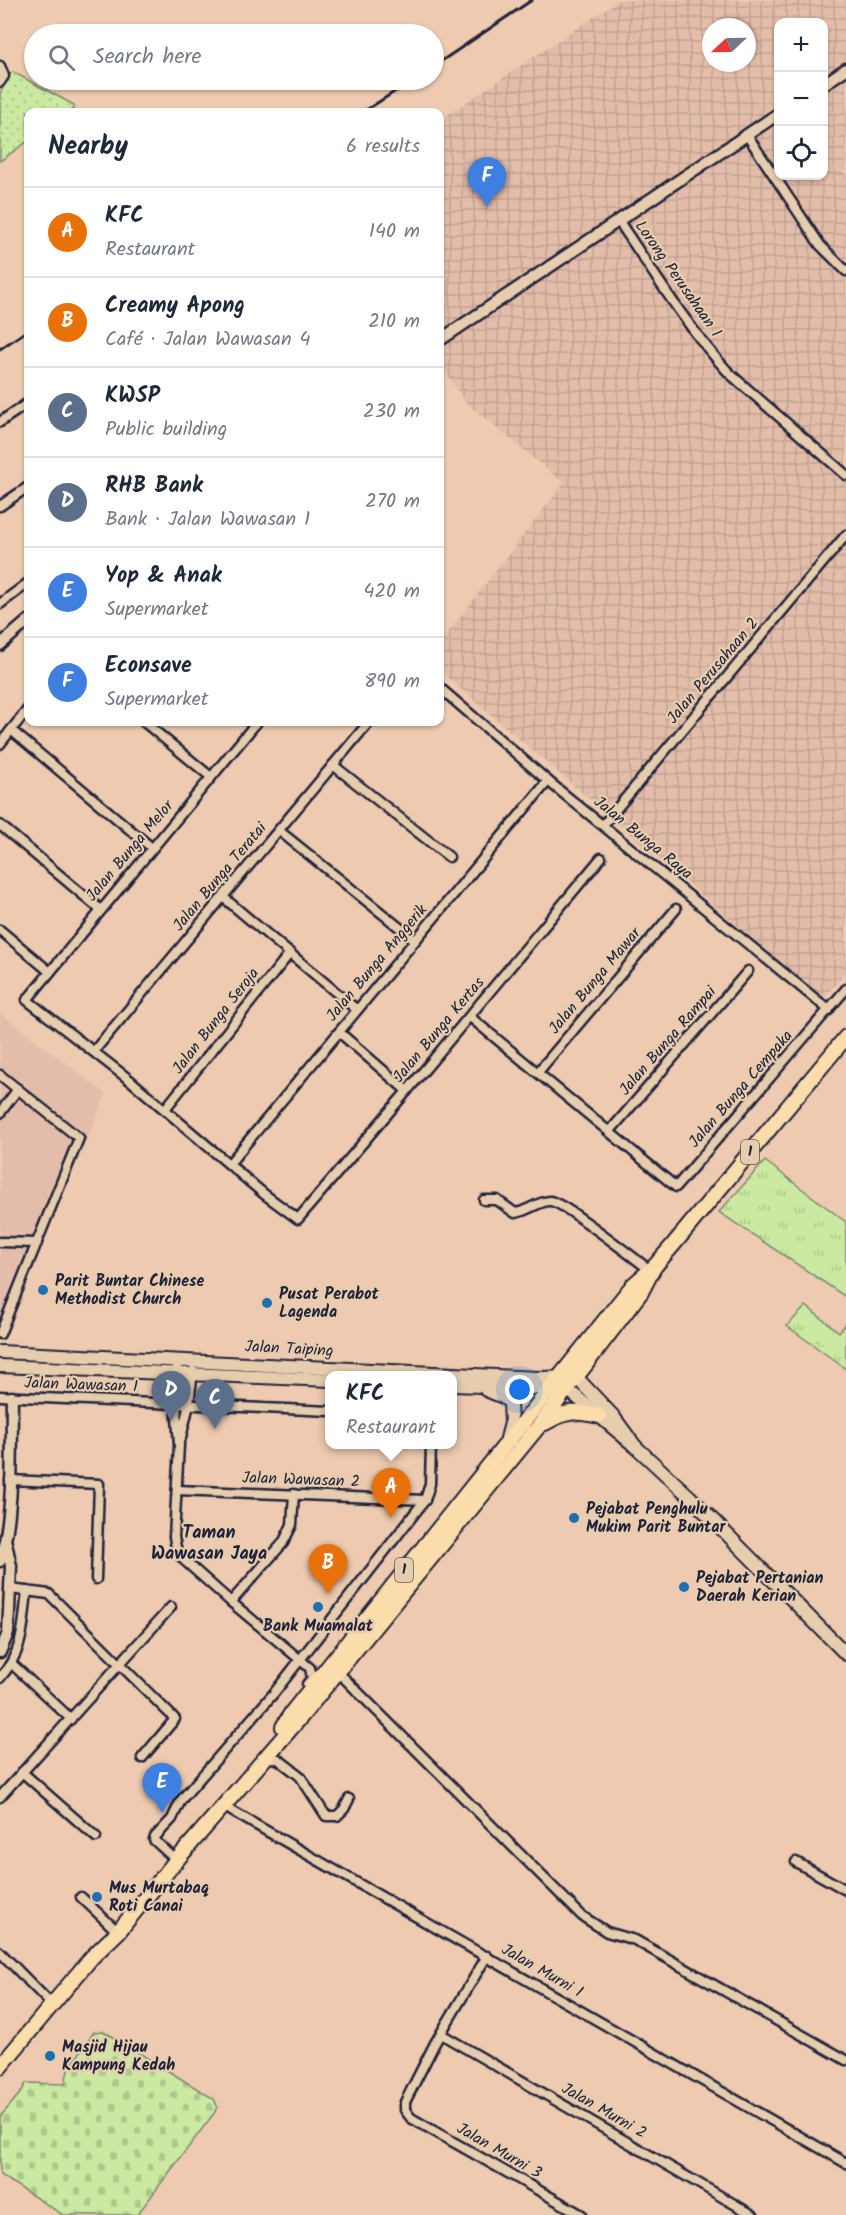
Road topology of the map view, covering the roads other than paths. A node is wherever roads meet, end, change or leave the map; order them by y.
1 (0, 66) edge
2 (846, 69) edge
3 (828, 81) edge
4 (0, 82) edge
5 (774, 117) edge
6 (747, 135) junction
7 (618, 220) junction
8 (846, 272) edge
9 (444, 337) edge
10 (24, 406) edge
11 (0, 422) edge
12 (846, 475) edge
13 (24, 490) edge
14 (0, 506) edge
15 (846, 536) edge
16 (24, 586) edge
17 (0, 604) edge
18 (24, 624) edge
19 (0, 645) edge
20 (444, 691) edge
21 (24, 714) edge
22 (149, 726) edge
23 (254, 726) edge
24 (366, 726) edge
25 (11, 730) junction
26 (0, 744) edge
27 (333, 765) junction
28 (211, 777) junction
29 (548, 781) junction
30 (0, 825) edge
31 (603, 825) junction
32 (282, 833) dead end
33 (152, 848) junction
34 (448, 857) dead end
35 (601, 858) dead end
36 (223, 897) junction
37 (676, 909) dead end
38 (101, 910) junction
39 (0, 930) edge
40 (416, 940) junction
41 (290, 953) junction
42 (748, 971) dead end
43 (50, 972) junction
44 (846, 989) edge
45 (357, 1010) junction
46 (829, 1010) junction
47 (470, 1017) junction
48 (339, 1032) junction
49 (846, 1037) edge
50 (94, 1052) junction
51 (538, 1072) junction
52 (0, 1075) edge
53 (18, 1089) junction
54 (407, 1091) junction
55 (165, 1109) junction
56 (0, 1113) edge
57 (610, 1131) junction
58 (229, 1164) junction
59 (484, 1200) dead end
60 (0, 1242) edge
61 (37, 1243) junction
62 (652, 1268) junction
63 (2, 1322) edge
64 (0, 1334) edge
65 (0, 1352) edge
66 (0, 1366) edge
67 (177, 1367) junction
68 (193, 1368) junction
69 (325, 1373) edge
70 (576, 1377) junction
71 (457, 1379) edge
72 (325, 1380) edge
73 (564, 1383) junction
74 (457, 1385) edge
75 (477, 1386) junction
76 (551, 1389) junction
77 (0, 1396) edge
78 (12, 1397) junction
79 (176, 1404) junction
80 (189, 1404) junction
81 (325, 1411) edge
82 (599, 1416) junction
83 (538, 1427) junction
84 (506, 1442) junction
85 (179, 1445) junction
86 (635, 1446) junction
87 (431, 1449) edge
88 (10, 1480) junction
89 (177, 1490) junction
90 (294, 1494) junction
91 (425, 1500) junction
92 (6, 1542) junction
93 (0, 1561) edge
94 (96, 1579) dead end
95 (10, 1589) junction
96 (27, 1591) junction
97 (231, 1602) junction
98 (171, 1607) dead end
99 (341, 1651) junction
100 (0, 1652) edge
101 (846, 1654) edge
102 (300, 1659) junction
103 (12, 1664) junction
104 (118, 1665) junction
105 (310, 1668) junction
106 (338, 1672) junction
107 (0, 1678) edge
108 (305, 1696) junction
109 (70, 1719) junction
110 (142, 1758) dead end
111 (275, 1759) junction
112 (22, 1772) junction
113 (0, 1797) edge
114 (349, 1799) dead end
115 (223, 1806) junction
116 (96, 1837) dead end
117 (176, 1860) junction
118 (796, 1862) dead end
119 (846, 1890) edge
120 (81, 1897) dead end
121 (118, 1932) junction
122 (0, 1952) edge
123 (487, 1956) junction
124 (52, 2005) junction
125 (441, 2034) junction
126 (846, 2060) edge
127 (0, 2067) edge
128 (846, 2163) edge
129 (582, 2215) edge
130 (752, 2215) edge

1 - 4 street
2 - 3 street
5 - 6 street
6 - 7 street
6 - 8 street
7 - 9 street
7 - 12 street, Lorong Perusahaan 1
10 - 11 street
13 - 14 street
15 - 31 street, Jalan Perusahaan 2
16 - 17 street
18 - 19 street
20 - 29 street, Jalan Bunga Raya
21 - 25 street
22 - 28 street
23 - 28 street, Jalan Bunga Melor
24 - 27 street, Jalan Bunga Teratai
25 - 26 street
25 - 33 street
27 - 34 street
27 - 36 street, Jalan Bunga Teratai
28 - 33 street, Jalan Bunga Melor
29 - 31 street, Jalan Bunga Raya
29 - 40 street, Jalan Bunga Anggerik
30 - 38 street
31 - 46 street, Jalan Bunga Raya
32 - 40 street
33 - 38 street, Jalan Bunga Melor
35 - 47 street, Jalan Bunga Kertas
36 - 41 street
36 - 50 street, Jalan Bunga Teratai
37 - 51 street, Jalan Bunga Mawar
38 - 43 street, Jalan Bunga Melor
39 - 43 street
40 - 45 street, Jalan Bunga Anggerik
41 - 45 street
41 - 55 street, Jalan Bunga Seroja
42 - 57 street, Jalan Bunga Rampai
43 - 50 street, Jalan Bunga Melor
44 - 46 street, Jalan Bunga Cempaka
45 - 48 street, Jalan Bunga Anggerik
46 - 57 street, Jalan Bunga Cempaka
47 - 51 street
47 - 54 street, Jalan Bunga Kertas
48 - 54 street
48 - 58 street, Jalan Bunga Anggerik
49 - 62 highway, 1
50 - 55 street
51 - 57 street
52 - 53 street
53 - 56 street
53 - 61 street
54 - 58 street, Jalan Bunga Kertas
55 - 58 street
59 - 62 street
60 - 61 street
61 - 63 street
62 - 70 highway, 1
62 - 73 highway, 1
63 - 64 street
65 - 67 main road, Jalan Taiping
66 - 67 main road, Jalan Taiping
67 - 68 main road, Jalan Taiping
67 - 79 street
68 - 69 main road, Jalan Taiping
68 - 72 main road, Jalan Taiping
68 - 80 street
70 - 73 highway, 1
70 - 86 main road
71 - 73 main road, Jalan Taiping
73 - 76 highway, 1
73 - 82 main road
73 - 83 highway, 1
74 - 75 main road
75 - 76 main road
75 - 84 main road
76 - 84 highway, 1
77 - 78 street, Jalan Wawasan 1
78 - 79 street, Jalan Wawasan 1
78 - 88 street
79 - 80 street, Jalan Wawasan 1
79 - 85 street
80 - 81 street, Jalan Wawasan 1
80 - 85 street
82 - 83 highway
82 - 86 main road
83 - 106 highway, 1
84 - 99 highway, 1
85 - 89 street
86 - 101 main road
87 - 91 street
88 - 92 street
88 - 94 street
89 - 90 street, Jalan Wawasan 2
89 - 97 street
90 - 91 street, Jalan Wawasan 2
90 - 97 street
91 - 102 street
92 - 93 street
92 - 95 street
95 - 96 street
95 - 100 street
96 - 103 street
96 - 104 street
97 - 102 street
98 - 104 street
99 - 105 street
99 - 108 highway, 1
102 - 105 street
102 - 117 street
103 - 107 street
103 - 109 street
104 - 109 street
104 - 110 street
105 - 108 street
106 - 111 highway, 1
106 - 126 street
108 - 111 highway, 1
109 - 112 street
111 - 114 street
111 - 115 highway, 1
112 - 113 street
112 - 116 street
115 - 117 highway, 1
115 - 123 street, Jalan Murni 1
117 - 121 highway, 1
118 - 119 street
120 - 121 street
121 - 124 highway, 1
122 - 124 street
123 - 125 street
123 - 128 street, Jalan Murni 1
124 - 127 highway, 1
125 - 129 street, Jalan Murni 3
125 - 130 street, Jalan Murni 2

